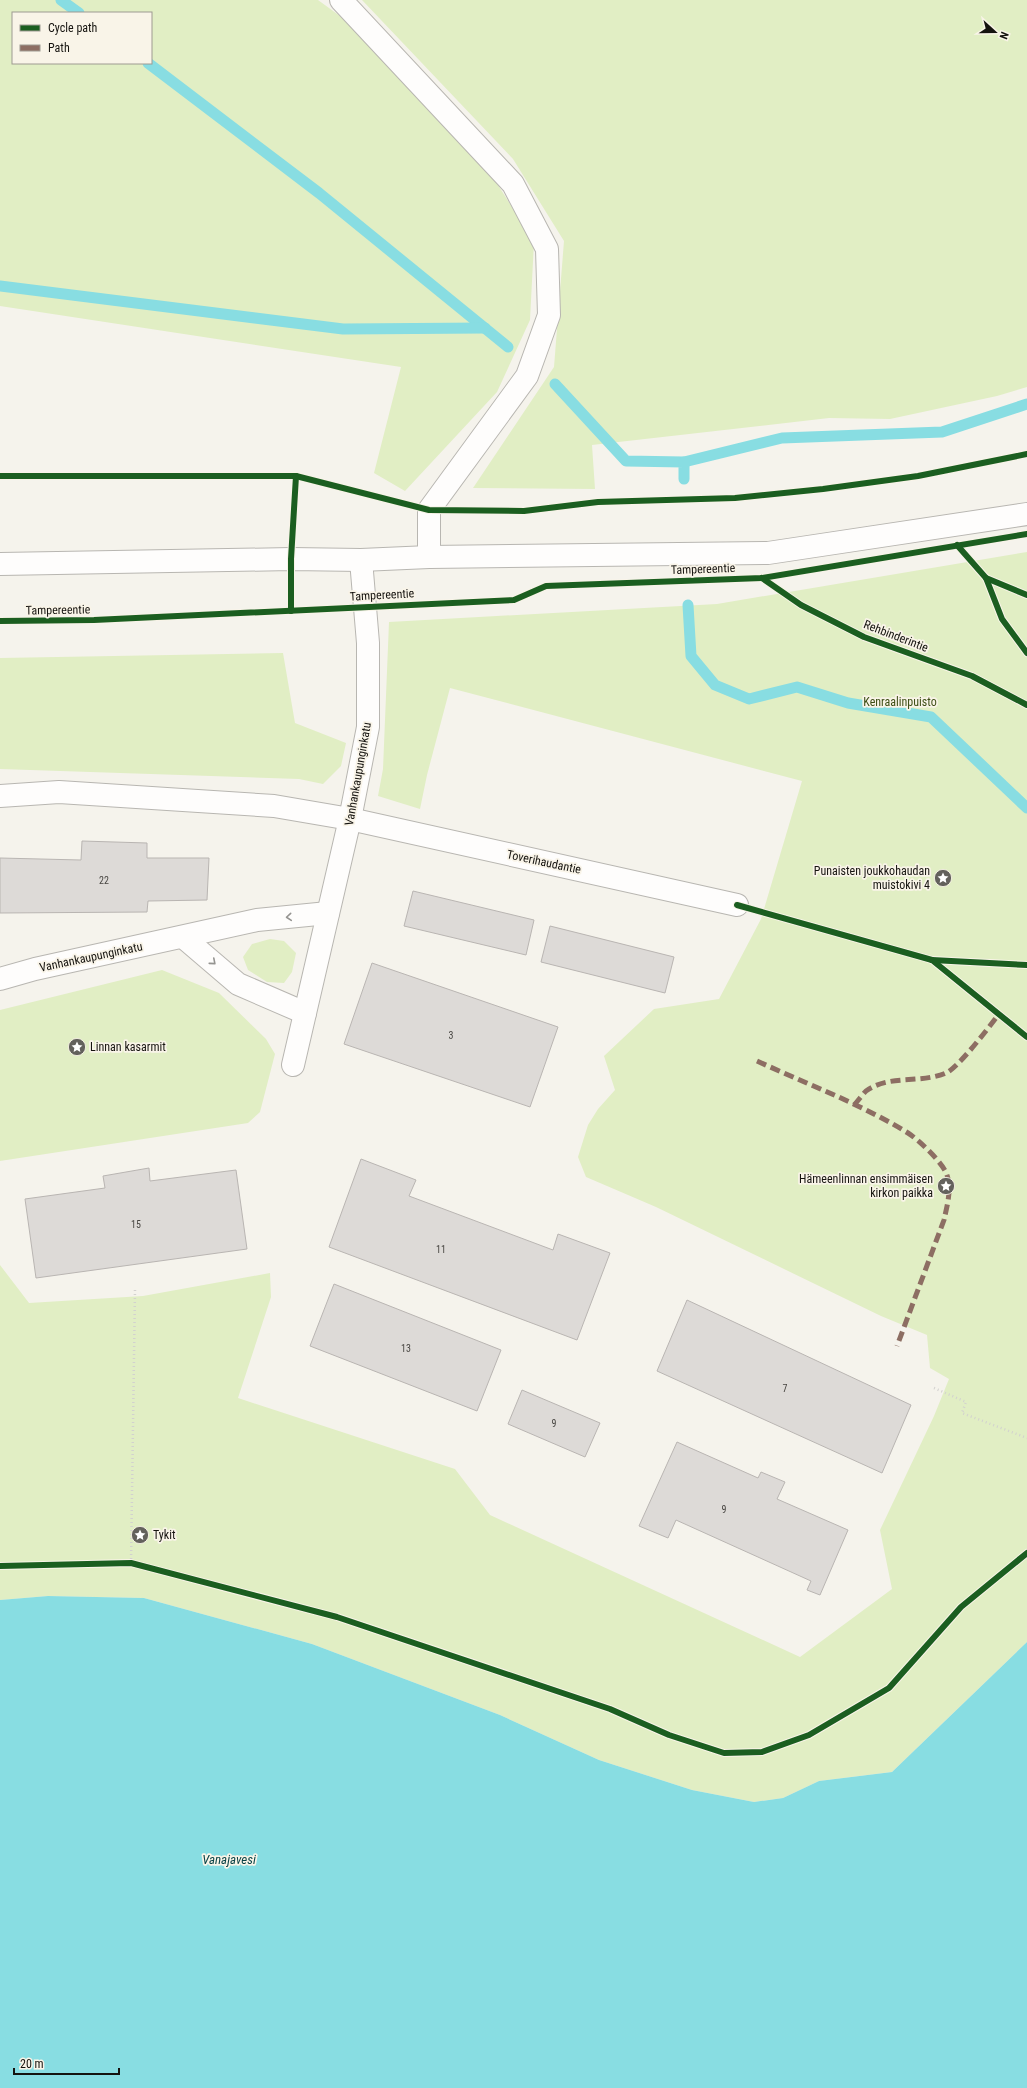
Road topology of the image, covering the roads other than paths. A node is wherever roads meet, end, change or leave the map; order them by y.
1 (342, 0) edge
2 (1027, 514) edge
3 (429, 557) junction
4 (361, 560) junction
5 (0, 564) edge
6 (0, 796) edge
7 (350, 819) junction
8 (737, 905) dead end
9 (328, 913) junction
10 (183, 937) junction
11 (0, 979) edge
12 (305, 1013) junction
13 (292, 1065) dead end

1 - 3 main road
2 - 3 main road, Tampereentie
3 - 4 main road, Tampereentie
4 - 5 main road, Tampereentie
4 - 7 main road, Vanhankaupunginkatu
6 - 7 main road, Toverihaudantie
7 - 8 main road, Toverihaudantie
7 - 9 main road, Vanhankaupunginkatu
9 -> 10 main road, Vanhankaupunginkatu
9 - 12 main road, Vanhankaupunginkatu
10 - 11 main road, Vanhankaupunginkatu
10 -> 12 main road
12 - 13 main road, Vanhankaupunginkatu

